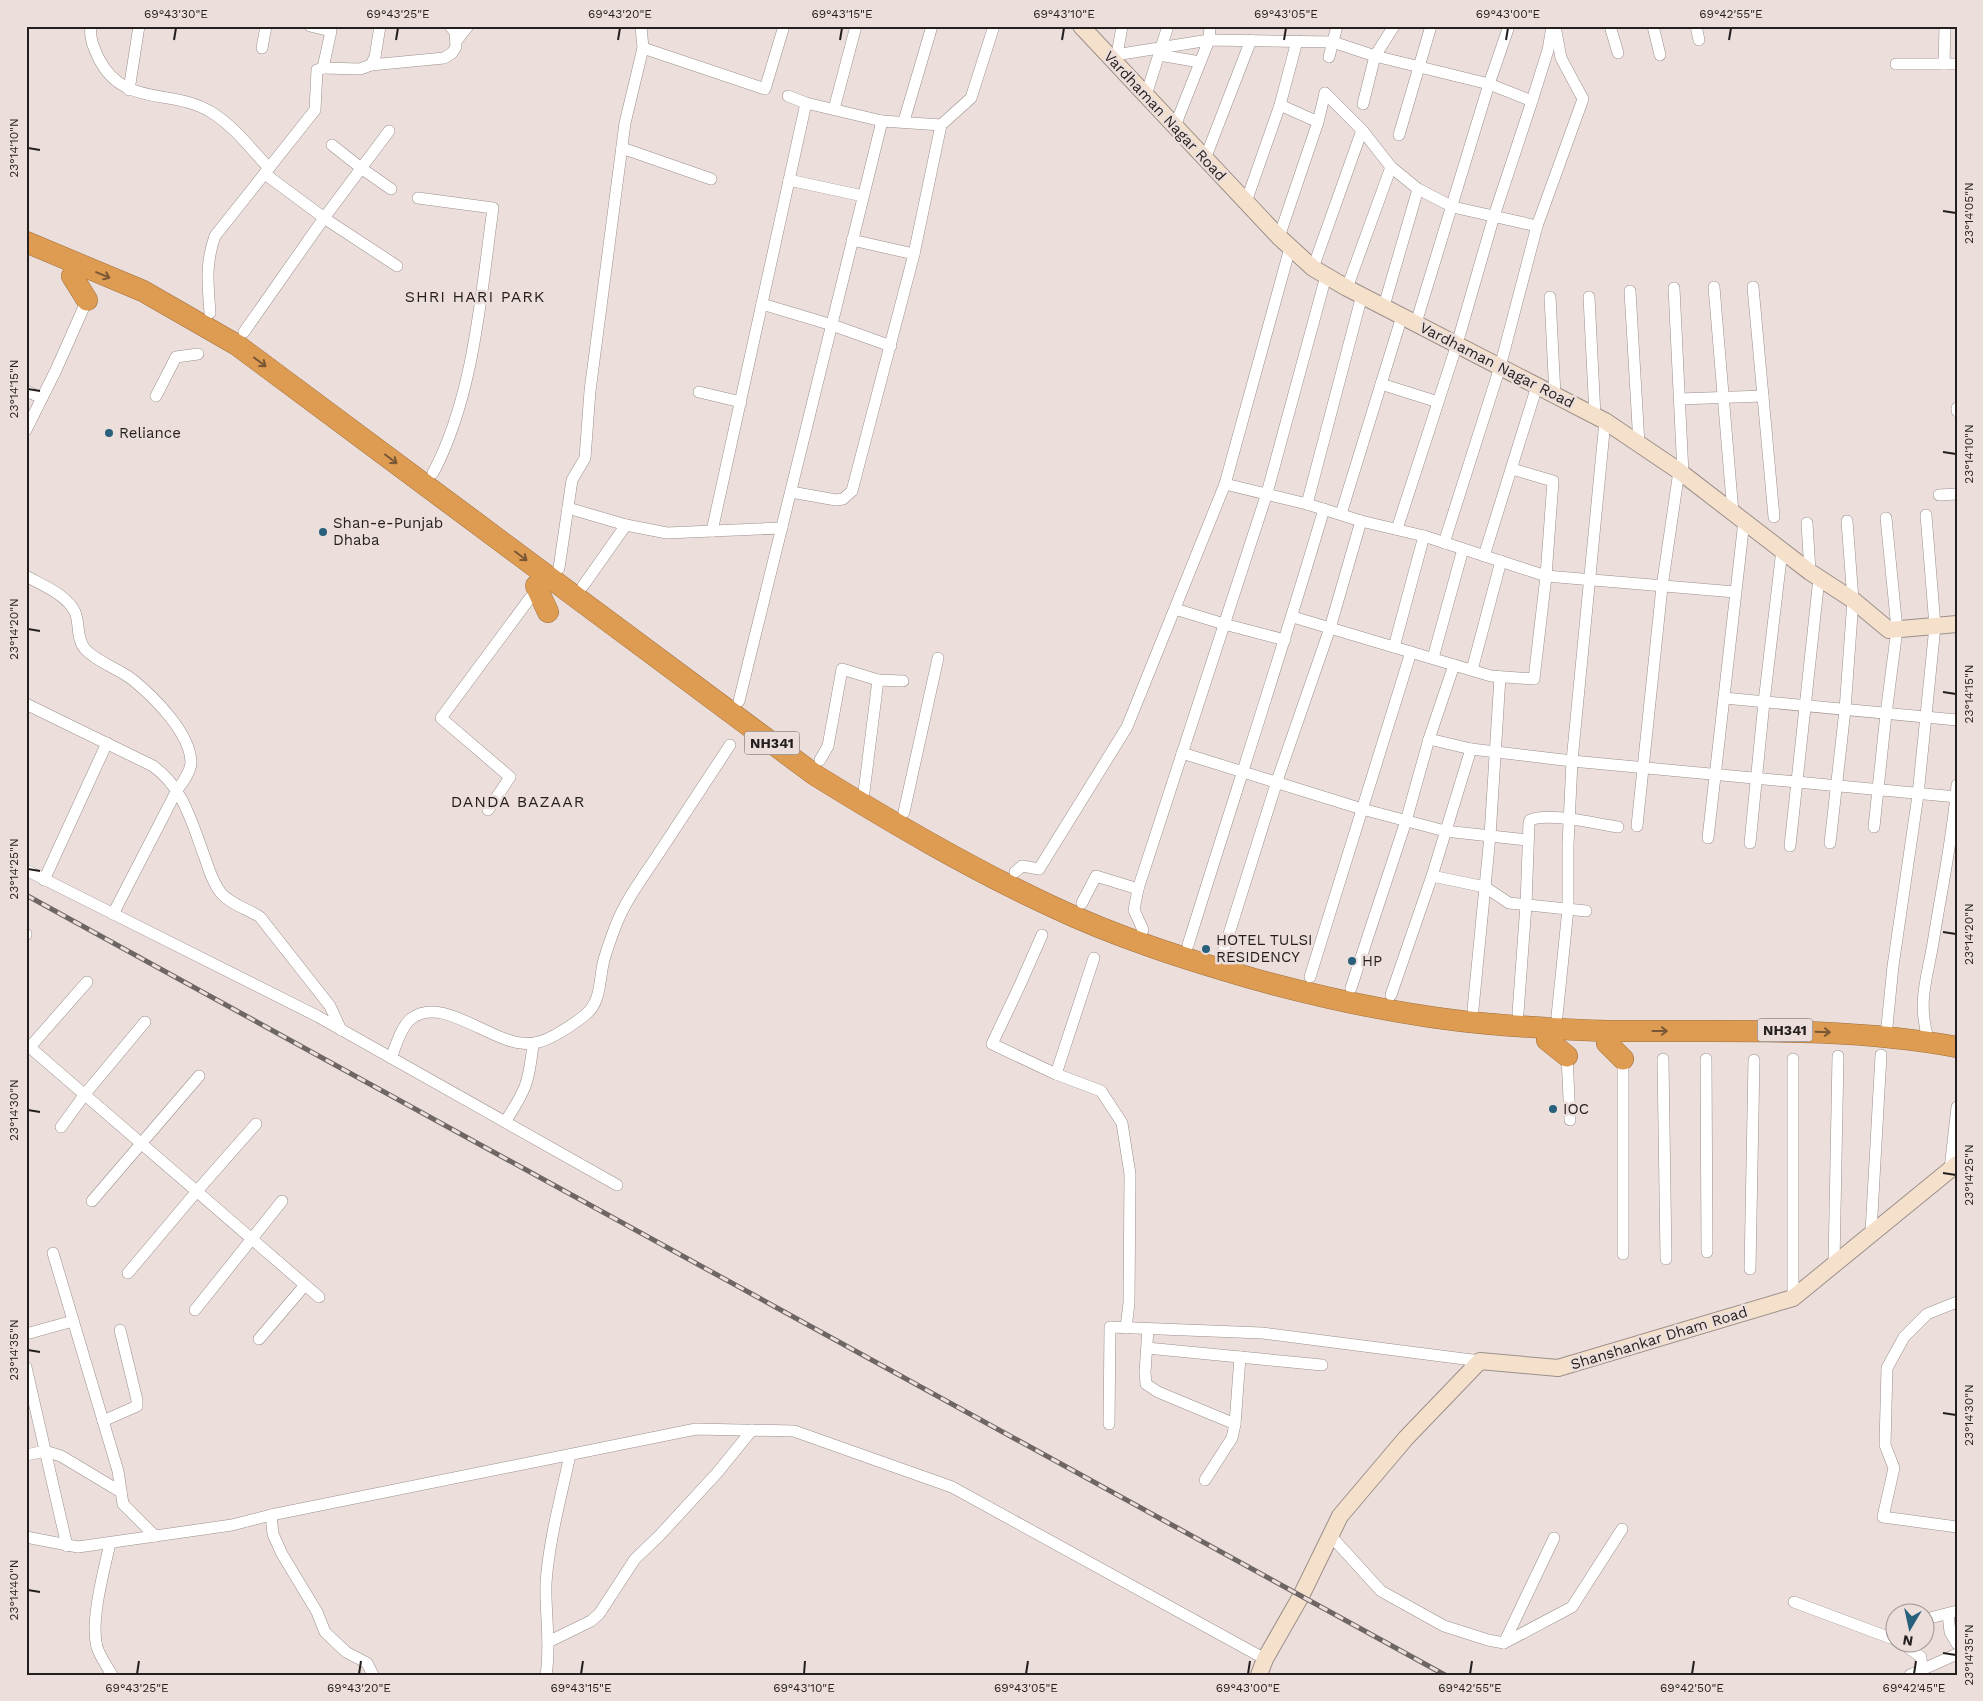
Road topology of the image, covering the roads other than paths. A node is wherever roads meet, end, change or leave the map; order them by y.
1 (91, 26) edge
2 (139, 26) edge
3 (266, 26) edge
4 (310, 26) edge
5 (380, 26) edge
6 (450, 26) edge
7 (468, 26) edge
8 (641, 26) edge
9 (784, 26) edge
10 (856, 26) edge
11 (932, 26) edge
12 (994, 26) edge
13 (1081, 26) edge
14 (1122, 26) edge
15 (1168, 26) edge
16 (1210, 26) edge
17 (1337, 26) edge
18 (1394, 26) edge
19 (1432, 26) edge
20 (1509, 26) edge
21 (1553, 26) edge
22 (1610, 26) edge
23 (1653, 26) edge
24 (1696, 26) edge
25 (1945, 26) edge
26 (457, 40) junction
27 (1208, 40) junction
28 (1251, 40) junction
29 (1699, 40) dead end
30 (1297, 41) junction
31 (1333, 42) junction
32 (262, 48) dead end
33 (643, 48) junction
34 (1160, 51) junction
35 (1618, 53) dead end
36 (1113, 55) junction
37 (1660, 55) dead end
38 (1375, 56) junction
39 (1329, 57) dead end
40 (1200, 62) junction
41 (1896, 64) dead end
42 (1944, 64) junction
43 (1957, 64) edge
44 (371, 65) junction
45 (1420, 66) junction
46 (323, 68) junction
47 (1489, 84) junction
48 (128, 90) junction
49 (1146, 95) junction
50 (788, 96) dead end
51 (1532, 101) junction
52 (806, 103) junction
53 (1363, 104) dead end
54 (1280, 105) junction
55 (834, 109) junction
56 (882, 121) junction
57 (904, 121) junction
58 (1318, 122) junction
59 (941, 125) junction
60 (1175, 126) junction
61 (1362, 130) junction
62 (388, 131) dead end
63 (1399, 135) dead end
64 (332, 145) dead end
65 (622, 148) junction
66 (1205, 159) junction
67 (1391, 167) junction
68 (361, 168) junction
69 (267, 171) junction
70 (711, 179) dead end
71 (789, 180) junction
72 (391, 189) dead end
73 (1418, 189) junction
74 (863, 196) junction
75 (418, 198) dead end
76 (1246, 202) junction
77 (1453, 207) junction
78 (1494, 216) junction
79 (324, 218) junction
80 (1537, 226) junction
81 (852, 240) junction
82 (26, 242) edge
83 (1285, 242) junction
84 (914, 254) junction
85 (397, 266) dead end
86 (1320, 272) junction
87 (72, 276) dead end
88 (1714, 287) dead end
89 (1753, 287) dead end
90 (1347, 288) junction
91 (1674, 288) dead end
92 (1630, 291) dead end
93 (1362, 295) junction
94 (1550, 297) dead end
95 (1589, 298) dead end
96 (87, 300) joint
97 (762, 304) junction
98 (1384, 306) junction
99 (210, 313) dead end
100 (1409, 320) junction
101 (832, 325) junction
102 (237, 334) junction
103 (1457, 344) junction
104 (891, 346) junction
105 (198, 354) dead end
106 (1500, 366) junction
107 (1382, 384) junction
108 (1537, 386) junction
109 (26, 391) edge
110 (699, 392) dead end
111 (1555, 395) junction
112 (156, 396) dead end
113 (1763, 396) junction
114 (42, 398) junction
115 (1724, 398) junction
116 (1680, 399) junction
117 (741, 402) junction
118 (1438, 402) junction
119 (1600, 419) junction
120 (26, 430) edge
121 (1639, 444) junction
122 (1512, 469) junction
123 (1681, 472) junction
124 (431, 477) junction
125 (1225, 484) junction
126 (791, 492) junction
127 (1267, 493) junction
128 (1957, 494) edge
129 (1939, 496) dead end
130 (1307, 504) junction
131 (568, 508) junction
132 (1324, 509) junction
133 (1341, 514) junction
134 (1926, 515) dead end
135 (1774, 516) dead end
136 (1739, 517) junction
137 (1886, 518) dead end
138 (1362, 521) junction
139 (1846, 521) dead end
140 (1808, 523) dead end
141 (626, 524) junction
142 (782, 528) junction
143 (1397, 529) junction
144 (712, 531) junction
145 (1424, 536) junction
146 (1444, 543) junction
147 (1463, 549) junction
148 (1782, 550) junction
149 (1484, 556) junction
150 (1501, 561) junction
151 (1814, 575) junction
152 (26, 576) edge
153 (1546, 576) junction
154 (1590, 580) junction
155 (568, 581) junction
156 (1662, 587) junction
157 (533, 592) joint
158 (1735, 592) junction
159 (1853, 600) junction
160 (1175, 609) junction
161 (548, 612) dead end
162 (1293, 617) junction
163 (1224, 624) junction
164 (1957, 624) edge
165 (1935, 626) junction
166 (1330, 628) junction
167 (1897, 629) junction
168 (1285, 640) junction
169 (1394, 647) junction
170 (1411, 652) junction
171 (938, 658) dead end
172 (1433, 658) junction
173 (1454, 665) junction
174 (1472, 670) junction
175 (1500, 677) junction
176 (878, 680) junction
177 (903, 682) dead end
178 (1724, 698) junction
179 (739, 701) dead end
180 (1764, 702) junction
181 (26, 704) edge
182 (1805, 706) junction
183 (1845, 710) junction
184 (1886, 714) junction
185 (1924, 717) junction
186 (1957, 720) edge
187 (1430, 739) junction
188 (107, 743) junction
189 (730, 745) dead end
190 (1471, 749) junction
191 (1495, 752) junction
192 (1182, 753) junction
193 (1572, 761) junction
194 (1644, 768) junction
195 (822, 770) junction
196 (1242, 772) junction
197 (1716, 775) junction
198 (1757, 779) junction
199 (1277, 781) junction
200 (1797, 783) junction
201 (1838, 787) junction
202 (178, 790) junction
203 (1878, 791) junction
204 (864, 792) dead end
205 (1956, 793) edge
206 (1918, 795) junction
207 (1362, 809) junction
208 (488, 810) dead end
209 (904, 812) dead end
210 (1569, 819) junction
211 (1406, 821) junction
212 (1637, 826) dead end
213 (1874, 827) dead end
214 (1618, 828) dead end
215 (1445, 831) junction
216 (1490, 836) junction
217 (1708, 838) dead end
218 (1527, 840) junction
219 (1750, 843) dead end
220 (1830, 843) dead end
221 (1790, 846) dead end
222 (26, 870) edge
223 (1015, 872) dead end
224 (1432, 876) junction
225 (44, 880) junction
226 (1046, 886) dead end
227 (1485, 887) junction
228 (1138, 889) junction
229 (1526, 905) junction
230 (1076, 909) junction
231 (1568, 909) junction
232 (1586, 910) dead end
233 (113, 914) junction
234 (1143, 930) dead end
235 (1042, 936) dead end
236 (1188, 946) joint
237 (1094, 958) dead end
238 (1217, 962) junction
239 (1310, 978) dead end
240 (87, 982) dead end
241 (1351, 988) dead end
242 (1391, 995) dead end
243 (1473, 1009) dead end
244 (1518, 1013) dead end
245 (1557, 1016) dead end
246 (145, 1022) dead end
247 (341, 1030) junction
248 (1609, 1037) junction
249 (1547, 1040) dead end
250 (1929, 1042) junction
251 (533, 1044) junction
252 (28, 1045) edge
253 (1884, 1046) junction
254 (1957, 1047) edge
255 (1567, 1056) joint
256 (1838, 1056) dead end
257 (391, 1058) junction
258 (1623, 1059) joint
259 (1663, 1059) dead end
260 (1706, 1059) dead end
261 (1793, 1059) dead end
262 (1754, 1060) dead end
263 (1056, 1074) junction
264 (199, 1076) dead end
265 (85, 1094) junction
266 (1957, 1107) edge
267 (1570, 1120) dead end
268 (505, 1122) junction
269 (256, 1124) dead end
270 (61, 1127) dead end
271 (141, 1143) junction
272 (1954, 1167) edge
273 (617, 1185) dead end
274 (197, 1191) junction
275 (92, 1201) dead end
276 (282, 1201) dead end
277 (1871, 1232) junction
278 (252, 1239) junction
279 (1707, 1252) dead end
280 (53, 1253) dead end
281 (1623, 1254) dead end
282 (1666, 1259) dead end
283 (1834, 1264) junction
284 (1750, 1269) dead end
285 (128, 1273) dead end
286 (305, 1284) junction
287 (319, 1297) dead end
288 (1792, 1298) junction
289 (1957, 1302) edge
290 (195, 1310) dead end
291 (73, 1321) junction
292 (1126, 1328) junction
293 (1148, 1328) junction
294 (120, 1330) dead end
295 (26, 1334) edge
296 (259, 1339) dead end
297 (1147, 1348) junction
298 (1240, 1358) junction
299 (1480, 1361) junction
300 (1322, 1365) dead end
301 (26, 1367) edge
302 (103, 1421) junction
303 (1109, 1424) dead end
304 (1235, 1424) junction
305 (752, 1430) junction
306 (45, 1451) junction
307 (26, 1455) edge
308 (570, 1455) junction
309 (1205, 1480) dead end
310 (121, 1492) junction
311 (271, 1515) junction
312 (1957, 1527) edge
313 (1622, 1529) dead end
314 (1330, 1535) junction
315 (155, 1536) junction
316 (26, 1537) edge
317 (1554, 1538) dead end
318 (110, 1543) junction
319 (67, 1546) junction
320 (1794, 1602) dead end
321 (1952, 1612) edge
322 (1936, 1616) edge
323 (1886, 1636) edge
324 (548, 1642) junction
325 (1504, 1643) junction
326 (1957, 1644) edge
327 (1917, 1654) edge
328 (1957, 1654) edge
329 (1265, 1659) junction
330 (1922, 1672) edge
331 (112, 1675) edge
332 (373, 1675) edge
333 (546, 1675) edge
334 (1259, 1675) edge
335 (1910, 1675) edge

1 - 48 street
2 - 48 street
3 - 32 street
4 - 46 street
5 - 44 street
6 - 26 street
7 - 26 street
8 - 33 street
9 - 33 street
10 - 55 street
11 - 57 street
12 - 59 street
13 - 36 street, Vardhaman Nagar Road
14 - 36 street
15 - 34 street
16 - 27 street
17 - 31 street
18 - 38 street
19 - 45 street
20 - 47 street
21 - 51 street
21 - 80 street
22 - 35 street
23 - 37 street
24 - 29 street
25 - 42 street
26 - 44 street
27 - 28 street
27 - 34 street
27 - 40 street
28 - 30 street
28 - 66 street
30 - 31 street
30 - 54 street
31 - 38 street
31 - 39 street
33 - 65 street
34 - 36 street
34 - 40 street
34 - 49 street
36 - 49 street, Vardhaman Nagar Road
38 - 45 street
38 - 53 street
40 - 60 street
41 - 42 street
42 - 43 street
44 - 46 street
45 - 47 street
45 - 63 street
46 - 69 street
47 - 51 street
47 - 77 street
48 - 69 street
49 - 60 street, Vardhaman Nagar Road
50 - 52 street
51 - 78 street
52 - 55 street
52 - 71 street
54 - 58 street
54 - 76 street
55 - 56 street
56 - 57 street
56 - 74 street
57 - 59 street
58 - 61 street
58 - 83 street
59 - 84 street
60 - 66 street, Vardhaman Nagar Road
61 - 67 street
61 - 86 street
62 - 68 street
64 - 68 street
65 - 70 street
65 - 131 street
66 - 76 street, Vardhaman Nagar Road
67 - 73 street
67 - 90 street
68 - 72 street
68 - 79 street
69 - 79 street
69 - 99 street
71 - 74 street
71 - 97 street
73 - 77 street
73 - 98 street
74 - 81 street
75 - 124 street
76 - 83 street, Vardhaman Nagar Road
77 - 78 street
77 - 100 street
78 - 80 street
78 - 103 street
79 - 85 street
79 - 102 street
80 - 106 street
81 - 84 street
81 - 101 street
82 -> 102 highway, NH341
83 - 86 street, Vardhaman Nagar Road
83 - 125 street
84 - 104 street
86 - 90 street, Vardhaman Nagar Road
86 - 127 street
87 - 96 highway
88 - 115 street
89 - 113 street
90 - 93 street, Vardhaman Nagar Road
91 - 116 street
92 - 121 street
93 - 98 street, Vardhaman Nagar Road
93 - 130 street
94 - 111 street
95 - 119 street
96 - 114 street
97 - 101 street
97 - 117 street
98 - 100 street, Vardhaman Nagar Road
100 - 103 street, Vardhaman Nagar Road
100 - 107 street
101 - 104 street
101 - 126 street
102 -> 124 highway, NH341
103 - 106 street, Vardhaman Nagar Road
103 - 118 street
104 - 126 street
105 - 112 street
106 - 108 street, Vardhaman Nagar Road
106 - 146 street
107 - 118 street
107 - 133 street
108 - 111 street, Vardhaman Nagar Road
108 - 122 street
109 - 114 street
110 - 117 street
111 - 119 street, Vardhaman Nagar Road
113 - 115 street
113 - 135 street
114 - 120 street
115 - 116 street
115 - 136 street
116 - 123 street
117 - 144 street
118 - 143 street
119 - 121 street, Vardhaman Nagar Road
119 - 154 street
121 - 123 street, Vardhaman Nagar Road
122 - 149 street
122 - 153 street
123 - 136 street, Vardhaman Nagar Road
123 - 156 street
124 -> 155 highway, NH341
125 - 127 street
125 - 160 street
126 - 142 street
127 - 130 street
127 - 163 street
128 - 129 street
130 - 132 street
131 - 141 street
131 - 155 street
132 - 133 street
132 - 162 street
133 - 138 street
134 - 165 street
136 - 148 street, Vardhaman Nagar Road
136 - 158 street
137 - 167 street
138 - 143 street
138 - 166 street
139 - 159 street
140 - 151 street
141 - 144 street
141 - 155 street
142 - 144 street
142 - 179 street
143 - 145 street
145 - 146 street
145 - 169 street
146 - 147 street
147 - 149 street
147 - 172 street
148 - 151 street, Vardhaman Nagar Road
148 - 180 street
149 - 150 street
150 - 153 street
150 - 174 street
151 - 159 street, Vardhaman Nagar Road
151 - 182 street
152 - 202 street
153 - 154 street
153 - 175 street
154 - 156 street
154 - 193 street
155 - 195 highway, NH341
156 - 158 street
156 - 194 street
157 - 161 highway
157 - 208 street
158 - 178 street
159 - 167 street, Vardhaman Nagar Road
159 - 183 street
160 - 163 street
160 - 223 street
162 - 166 street
162 - 168 street
163 - 168 street
163 - 192 street
164 - 165 street, Vardhaman Nagar Road
165 - 167 street, Vardhaman Nagar Road
165 - 185 street
166 - 169 street
166 - 199 street
167 - 184 street
168 - 196 street
169 - 170 street
170 - 172 street
170 - 207 street
171 - 209 street
172 - 173 street
173 - 174 street
173 - 187 street
174 - 175 street
175 - 191 street
176 - 177 street
176 - 195 street
176 - 204 street
178 - 180 street
178 - 197 street
180 - 182 street
180 - 198 street
181 - 188 street
182 - 183 street
182 - 200 street
183 - 184 street
183 - 201 street
184 - 185 street
184 - 203 street
185 - 186 street
185 - 206 street
187 - 190 street
187 - 211 street
188 - 202 street
188 - 225 street
189 - 251 street
190 - 191 street
190 - 215 street
191 - 193 street
191 - 216 street
192 - 196 street
192 - 228 street
193 - 194 street
193 - 210 street
194 - 197 street
194 - 212 street
195 - 230 highway, NH341
196 - 199 street
196 - 236 street
197 - 198 street
197 - 217 street
198 - 200 street
198 - 219 street
199 - 207 street
199 - 238 street
200 - 201 street
200 - 221 street
201 - 203 street
201 - 220 street
202 - 233 street
202 - 247 street
203 - 206 street
203 - 213 street
205 - 206 street
205 - 250 street
206 - 253 street
207 - 211 street
207 - 239 street
210 - 214 street
210 - 218 street
210 - 231 street
211 - 215 street
211 - 241 street
215 - 216 street
215 - 224 street
216 - 218 street
216 - 227 street
218 - 229 street
222 - 225 street
224 - 227 street
224 - 242 street
225 - 233 street
226 - 230 highway, NH341
227 - 229 street
227 - 243 street
228 - 230 street
228 - 234 street
229 - 231 street
229 - 244 street
230 - 238 highway, NH341
231 - 232 street
231 - 245 street
233 - 247 street
235 - 263 street
236 - 238 highway, NH341
237 - 263 street
238 - 248 highway, NH341
240 - 252 street
246 - 265 street
247 - 257 street
248 -> 253 highway, NH341
248 - 258 highway
249 - 255 highway
250 - 253 highway, NH341
250 - 254 highway, NH341
251 - 257 street
251 - 268 street
252 - 265 street
253 - 277 street
255 - 267 street
256 - 283 street
257 - 268 street
258 - 281 street
259 - 282 street
260 - 279 street
261 - 288 street
262 - 284 street
263 - 292 street
264 - 271 street
265 - 270 street
265 - 271 street
266 - 272 street, Shanshankar Dham Road
268 - 273 street
269 - 274 street
271 - 274 street
271 - 275 street
272 - 277 street, Shanshankar Dham Road
274 - 278 street
274 - 285 street
276 - 278 street
277 - 283 street, Shanshankar Dham Road
278 - 286 street
278 - 290 street
280 - 291 street
283 - 288 street, Shanshankar Dham Road
286 - 287 street
286 - 296 street
288 - 299 street, Shanshankar Dham Road
289 - 312 street
291 - 295 street
291 - 302 street
292 - 293 street
292 - 303 street
293 - 297 street
293 - 299 street
294 - 302 street
297 - 298 street
297 - 304 street
298 - 300 street
298 - 304 street
299 - 314 street
301 - 306 street
302 - 310 street
304 - 309 street
305 - 308 street
305 - 324 street
305 - 329 street
306 - 307 street
306 - 310 street
306 - 319 street
308 - 311 street
308 - 324 street
310 - 315 street
311 - 315 street
311 - 332 street
313 - 325 street
314 - 325 street
314 - 329 street
315 - 318 street
316 - 319 street
317 - 325 street
318 - 319 street
318 - 331 street
320 - 323 street
321 - 322 street
321 - 326 street
324 - 333 street
327 - 330 street
328 - 330 street
329 - 334 street
330 - 335 street

